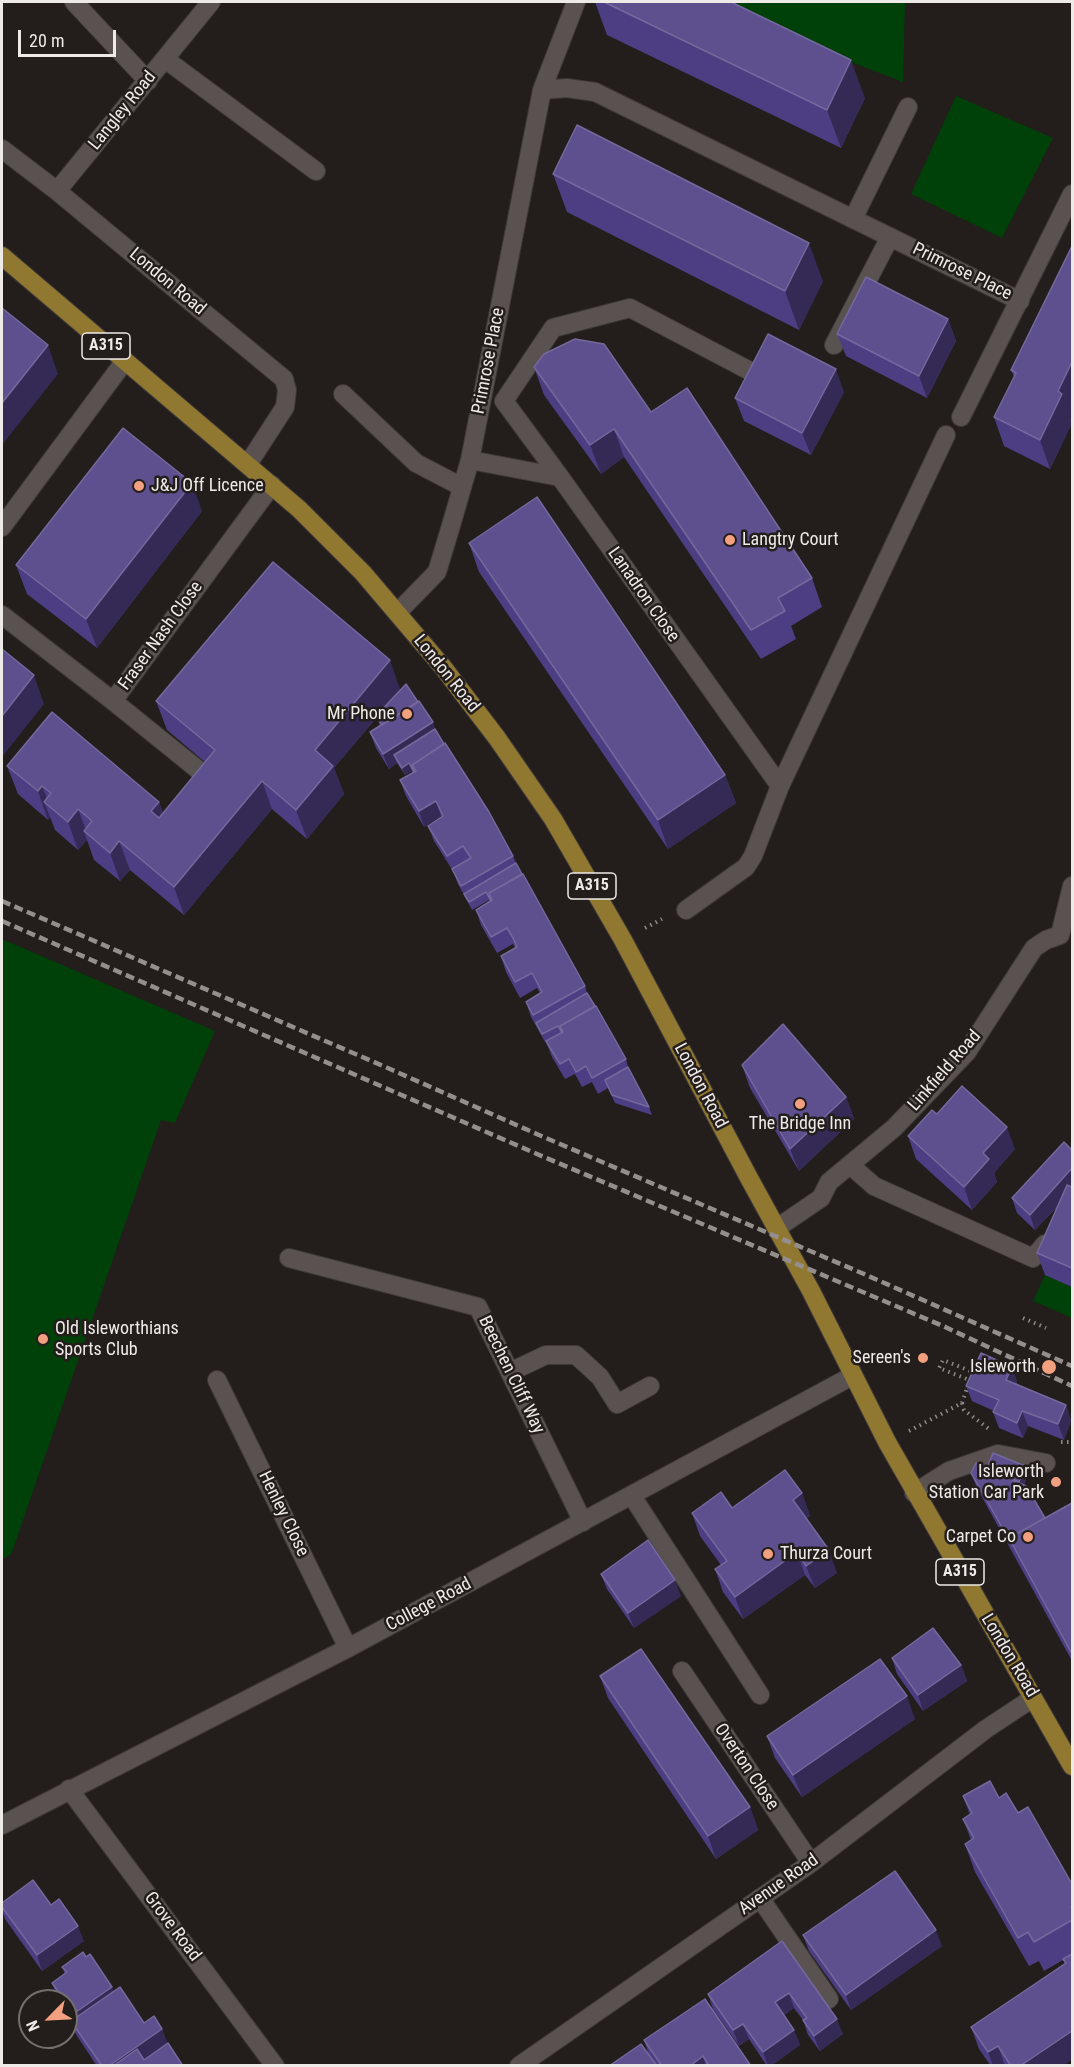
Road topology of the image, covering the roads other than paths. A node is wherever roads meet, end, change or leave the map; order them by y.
1 (74, 2) edge
2 (211, 2) edge
3 (576, 2) edge
4 (165, 59) junction
5 (148, 81) junction
6 (542, 90) junction
7 (908, 106) dead end
8 (2, 149) edge
9 (316, 171) dead end
10 (57, 191) junction
11 (1072, 194) edge
12 (853, 219) junction
13 (890, 237) junction
14 (2, 256) edge
15 (1020, 301) junction
16 (834, 345) dead end
17 (124, 362) junction
18 (748, 370) edge
19 (343, 394) dead end
20 (961, 417) dead end
21 (946, 435) dead end
22 (470, 460) junction
23 (248, 464) junction
24 (560, 477) junction
25 (272, 485) junction
26 (462, 487) junction
27 (2, 527) edge
28 (397, 613) junction
29 (2, 615) edge
30 (113, 701) junction
31 (217, 785) edge
32 (780, 786) junction
33 (1072, 886) edge
34 (686, 910) road end
35 (1066, 936) edge
36 (843, 1170) junction
37 (777, 1228) junction
38 (1045, 1244) edge
39 (289, 1258) dead end
40 (510, 1372) junction
41 (852, 1376) junction
42 (217, 1380) dead end
43 (650, 1386) dead end
44 (1046, 1463) dead end
45 (914, 1493) junction
46 (632, 1497) junction
47 (583, 1522) junction
48 (348, 1648) junction
49 (682, 1671) dead end
50 (760, 1695) dead end
51 (1034, 1698) junction
52 (1072, 1766) edge
53 (69, 1790) junction
54 (2, 1825) edge
55 (811, 1863) junction
56 (760, 1898) junction
57 (829, 1999) dead end
58 (275, 2066) edge
59 (519, 2066) edge

1 - 5 street
2 - 4 street, Langley Road
3 - 6 street, Primrose Place
4 - 5 street, Langley Road
4 - 9 street
5 - 10 street, Langley Road
6 - 12 street, Primrose Place
6 - 22 street, Primrose Place
7 - 12 street
8 - 10 street, London Road
10 - 23 street, London Road
11 - 15 street, Primrose Place
12 - 13 street, Primrose Place
13 - 15 street, Primrose Place
13 - 16 street
14 - 17 main road, London Road / A315
15 - 20 street, Primrose Place
17 - 23 main road, London Road / A315
17 - 27 street
18 - 24 street, Lanadron Close
19 - 26 street
21 - 32 street
22 - 24 street
22 - 26 street, Primrose Place
23 - 25 main road, London Road / A315
24 - 32 street, Lanadron Close
25 - 28 main road, London Road / A315
25 - 30 street, Fraser Nash Close
26 - 28 street, Primrose Place
28 - 37 main road, London Road / A315
29 - 30 street, Fraser Nash Close
30 - 31 street
32 - 34 street
33 - 35 street, Linkfield Road
35 - 36 street, Linkfield Road
36 - 37 street, Linkfield Road
36 - 38 street
37 - 41 main road, London Road / A315
39 - 40 street, Beechen Cliff Way
40 - 43 street
40 - 47 street, Beechen Cliff Way
41 - 45 main road, London Road / A315
41 - 46 street, College Road
42 - 48 street, Henley Close
44 - 45 street
45 - 51 main road, London Road / A315
46 - 47 street, College Road
46 - 50 street
47 - 48 street, College Road
48 - 53 street, College Road
49 - 55 street, Overton Close
51 - 52 main road, London Road / A315
51 - 55 street, Avenue Road
53 - 54 street, College Road
53 - 58 street, Grove Road
55 - 56 street, Avenue Road
56 - 57 street
56 - 59 street, Avenue Road

